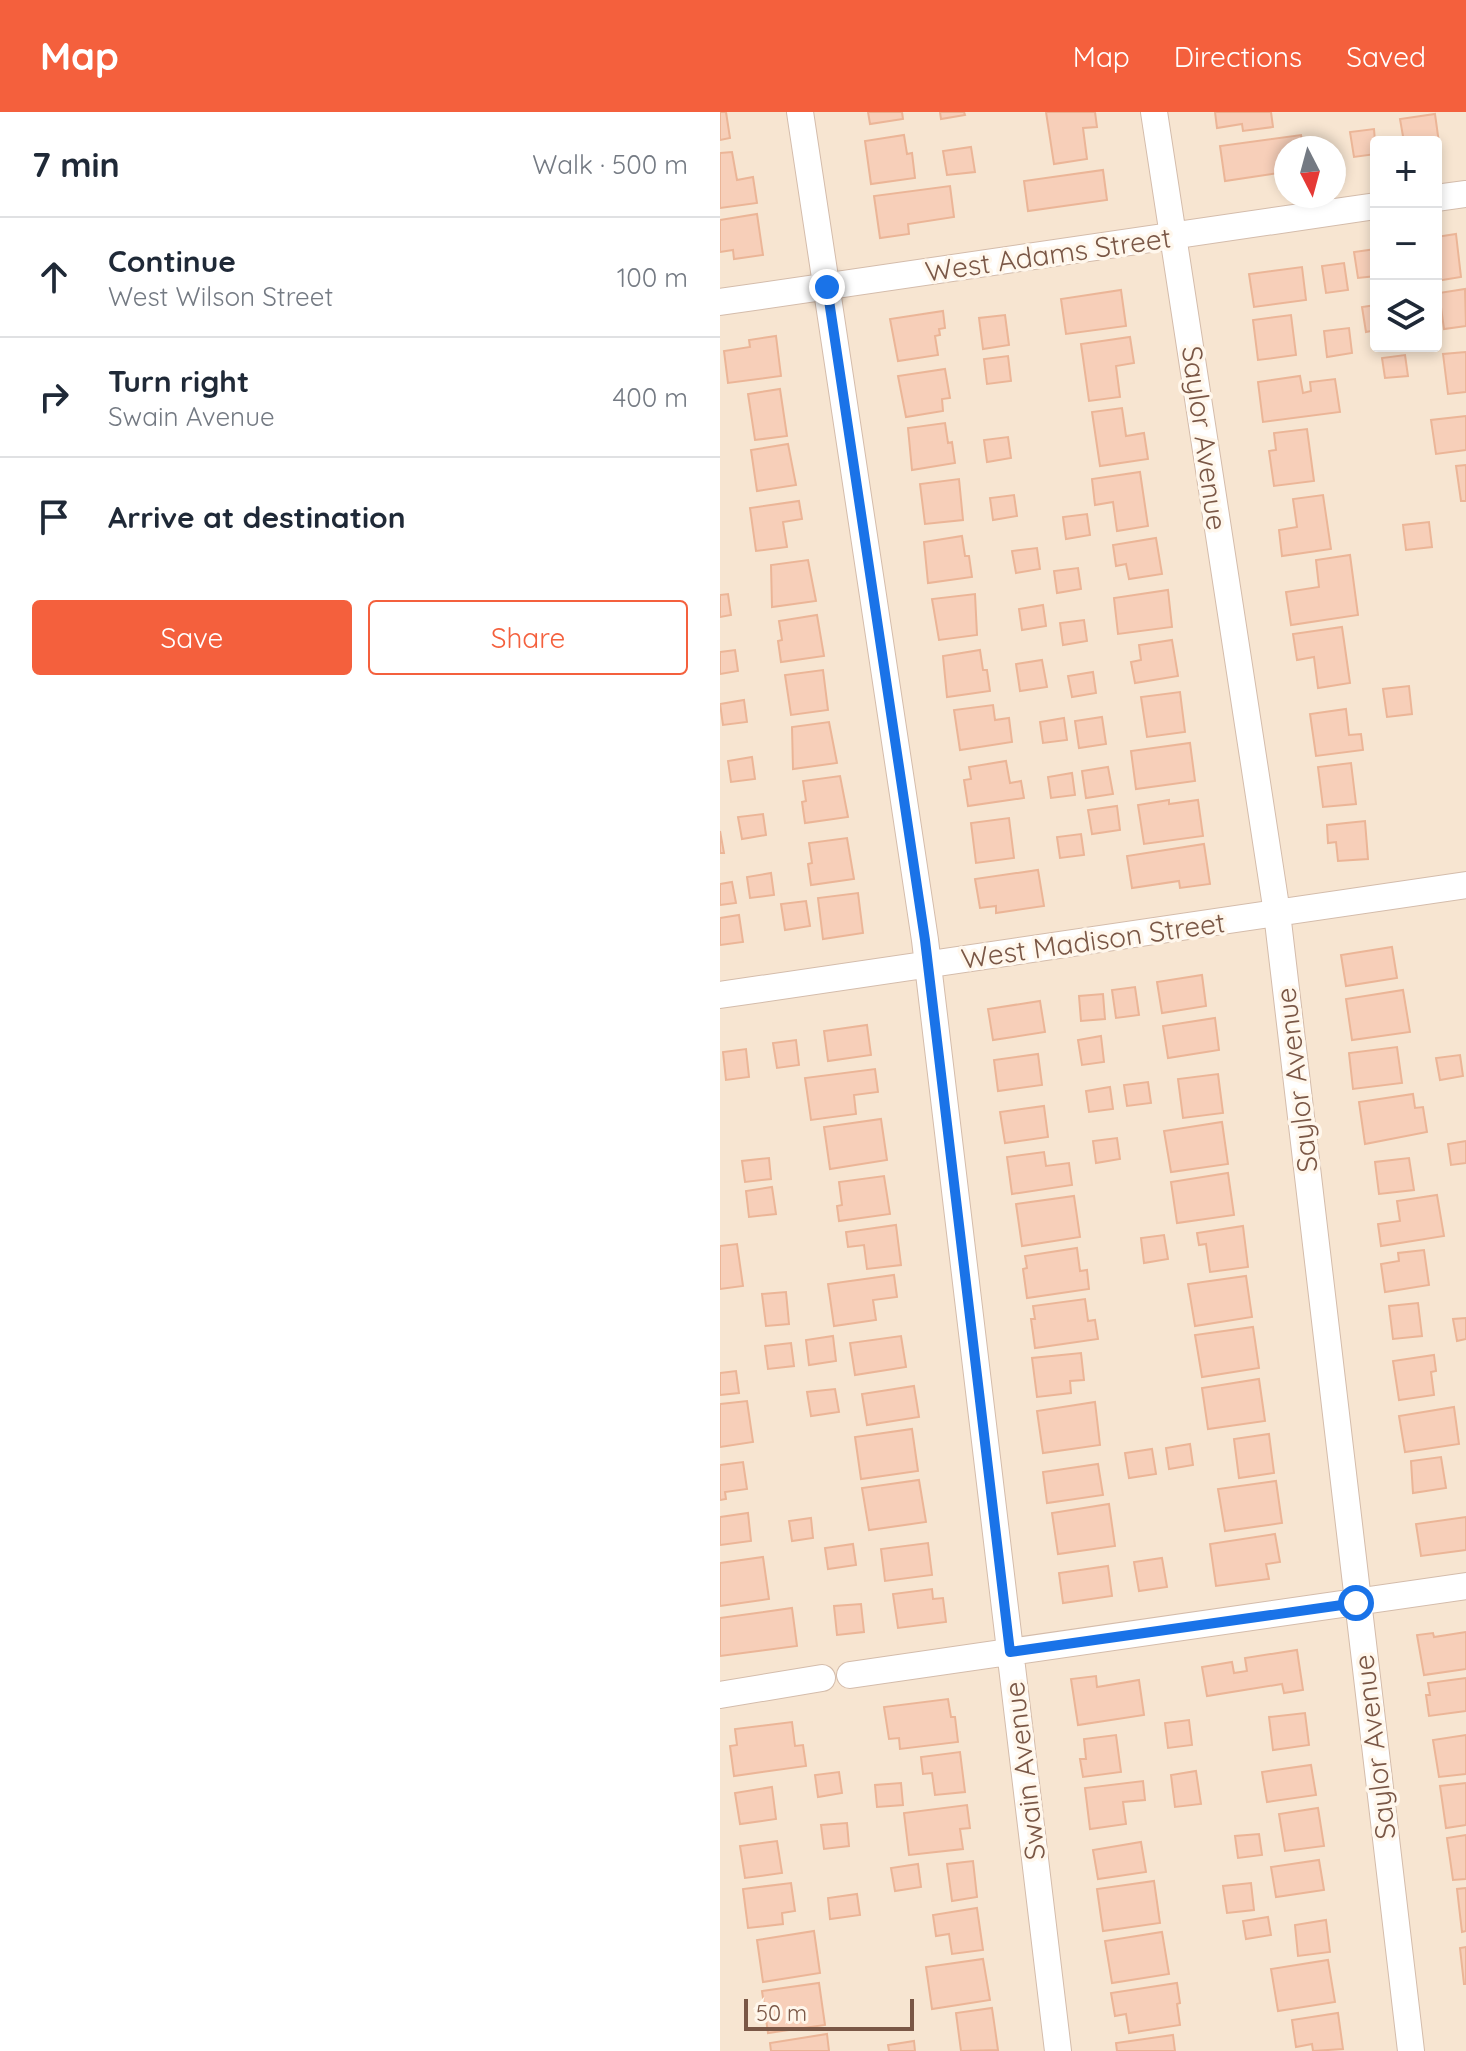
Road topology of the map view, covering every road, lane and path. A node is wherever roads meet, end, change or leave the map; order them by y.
1 (800, 112) edge
2 (1154, 112) edge
3 (1466, 194) edge
4 (1442, 197) edge
5 (1370, 207) edge
6 (1174, 236) junction
7 (827, 287) junction
8 (720, 302) edge
9 (1466, 885) edge
10 (1277, 913) junction
11 (928, 965) junction
12 (720, 995) edge
13 (1466, 1586) edge
14 (1356, 1603) junction
15 (1010, 1652) junction
16 (850, 1675) dead end
17 (822, 1678) dead end
18 (720, 1695) edge
19 (1058, 2051) edge
20 (1411, 2051) edge

1 - 7 street, Swain Avenue
2 - 6 street, Saylor Avenue
3 - 4 street
5 - 6 street, West Adams Street
6 - 7 street, West Adams Street
6 - 10 street, Saylor Avenue
7 - 8 street, West Adams Street
7 - 11 street, Swain Avenue
9 - 10 street, West Madison Street
10 - 11 street, West Madison Street
10 - 14 street, Saylor Avenue
11 - 12 street, West Madison Street
11 - 15 street, Swain Avenue
13 - 14 street
14 - 15 street
14 - 20 street, Saylor Avenue
15 - 16 street
15 - 19 street, Swain Avenue
17 - 18 street

